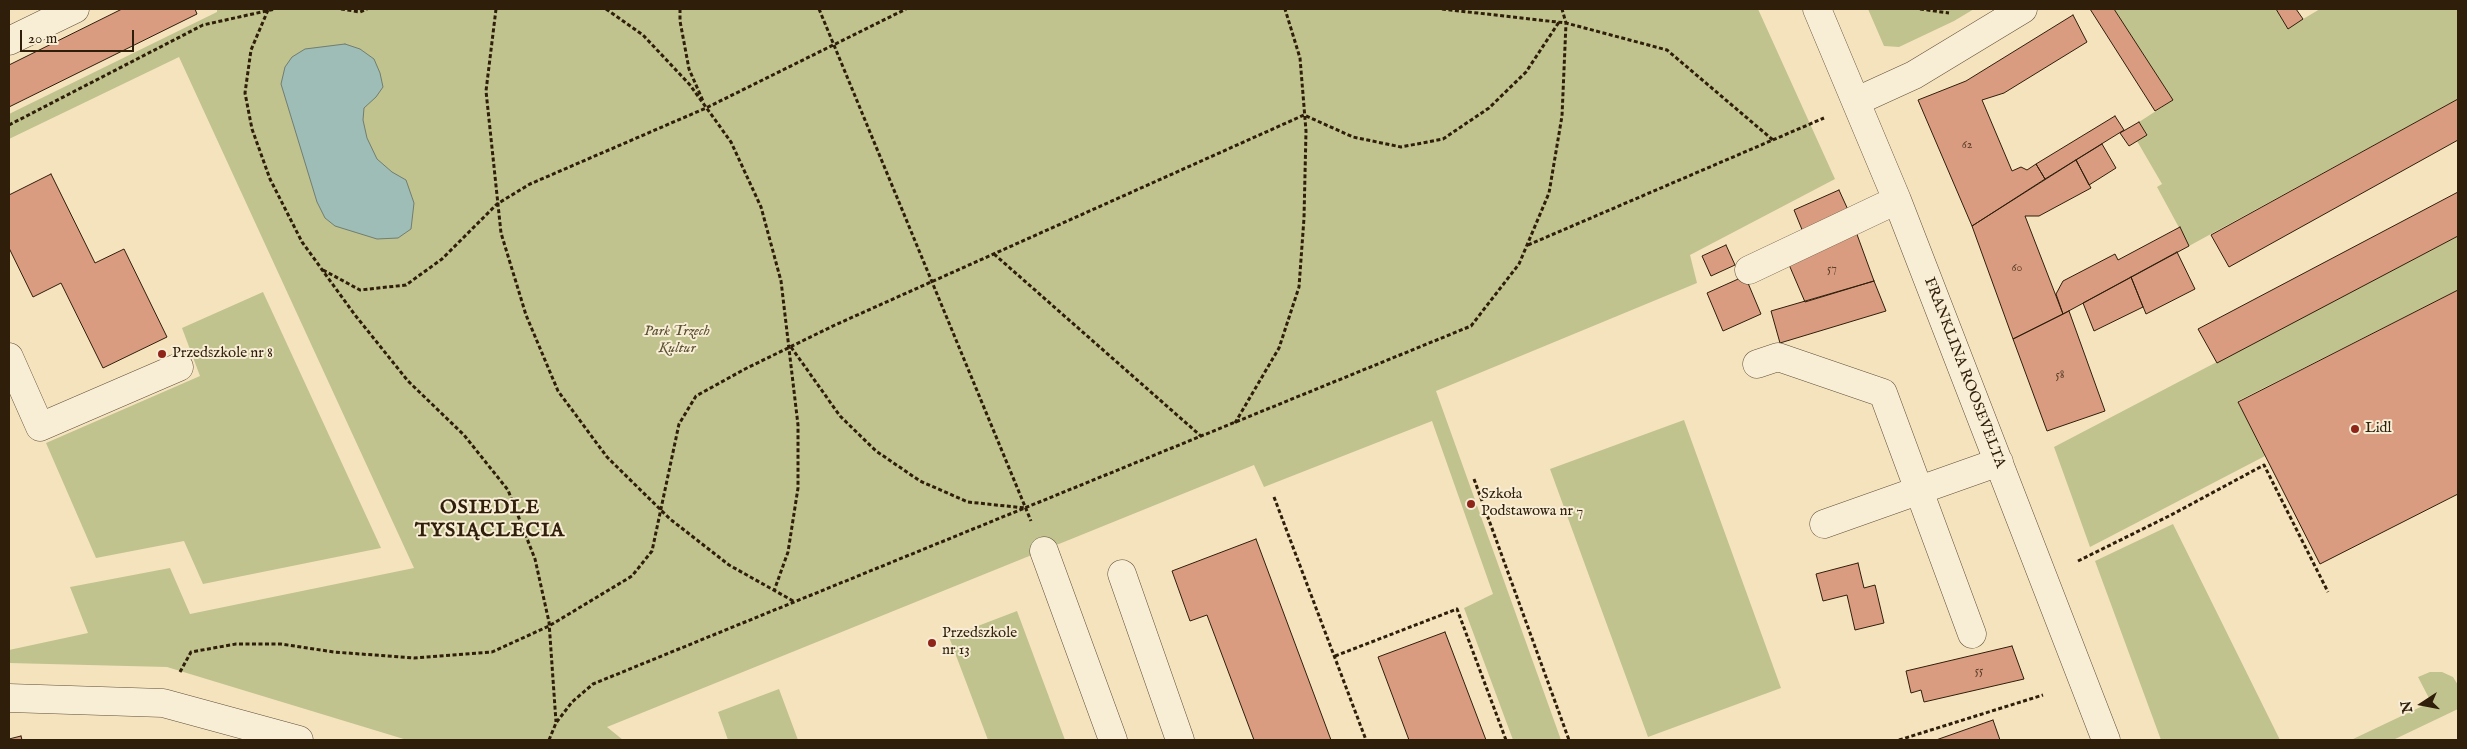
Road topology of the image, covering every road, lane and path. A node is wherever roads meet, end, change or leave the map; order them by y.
1 (74, 9) edge
2 (275, 9) edge
3 (341, 9) edge
4 (367, 9) edge
5 (496, 9) edge
6 (606, 9) edge
7 (680, 9) edge
8 (819, 9) edge
9 (905, 9) edge
10 (1285, 9) edge
11 (1442, 9) edge
12 (1562, 9) edge
13 (1817, 9) edge
14 (2023, 9) edge
15 (268, 10) junction
16 (1559, 22) junction
17 (1566, 23) junction
18 (9, 41) edge
19 (834, 44) junction
20 (1857, 101) junction
21 (706, 108) junction
22 (1304, 115) junction
23 (1824, 118) dead end
24 (9, 124) edge
25 (1773, 140) junction
26 (1897, 200) junction
27 (497, 204) junction
28 (1527, 245) junction
29 (994, 254) junction
30 (322, 270) junction
31 (1748, 270) dead end
32 (932, 281) junction
33 (790, 346) junction
34 (9, 357) edge
35 (1757, 364) dead end
36 (179, 367) dead end
37 (1235, 424) junction
38 (1202, 437) junction
39 (1999, 462) junction
40 (1474, 479) dead end
41 (1919, 490) junction
42 (1274, 497) dead end
43 (1026, 508) junction
44 (660, 510) junction
45 (1824, 524) dead end
46 (1044, 551) joint
47 (2078, 561) dead end
48 (1122, 574) dead end
49 (774, 591) junction
50 (2328, 592) dead end
51 (795, 602) junction
52 (549, 626) junction
53 (1972, 634) dead end
54 (1335, 656) junction
55 (2043, 694) dead end
56 (9, 698) edge
57 (162, 703) junction
58 (556, 723) junction
59 (300, 740) edge
60 (549, 740) edge
61 (1112, 740) edge
62 (1180, 740) edge
63 (1366, 740) edge
64 (1506, 740) edge
65 (1569, 740) edge
66 (1899, 740) edge
67 (2106, 740) edge

1 - 18 street
2 - 15 path
3 - 4 path
5 - 27 path
6 - 21 path
7 - 21 path
8 - 19 path
9 - 19 path
10 - 22 path
11 - 16 path
12 - 17 path
13 - 20 street, FRANKLINA ROOSEVELTA
14 - 20 street
15 - 24 path
15 - 30 path
16 - 17 path
16 - 22 path
17 - 25 path
17 - 28 path
19 - 21 path
19 - 32 path
20 - 26 street, FRANKLINA ROOSEVELTA
21 - 27 path
21 - 33 path
22 - 29 path
22 - 37 path
23 - 25 path
25 - 28 path
26 - 31 street
26 - 39 street, FRANKLINA ROOSEVELTA
27 - 30 path
27 - 44 path
28 - 37 path
29 - 32 path
29 - 38 path
30 - 52 path
32 - 33 path
32 - 43 path
33 - 43 path
33 - 44 path
33 - 49 path
34 - 36 street
35 - 41 street
37 - 38 path
38 - 43 path
39 - 41 street
39 - 67 street, FRANKLINA ROOSEVELTA
40 - 65 path
41 - 45 street
41 - 53 street
42 - 54 path
43 - 46 path
43 - 51 path
44 - 49 path
44 - 52 path
46 - 61 street
47 - 50 path
48 - 62 street
49 - 51 path
51 - 58 path
52 - 57 path
52 - 58 path
54 - 63 path
54 - 64 path
55 - 66 path
56 - 57 street
57 - 59 street
58 - 60 path

